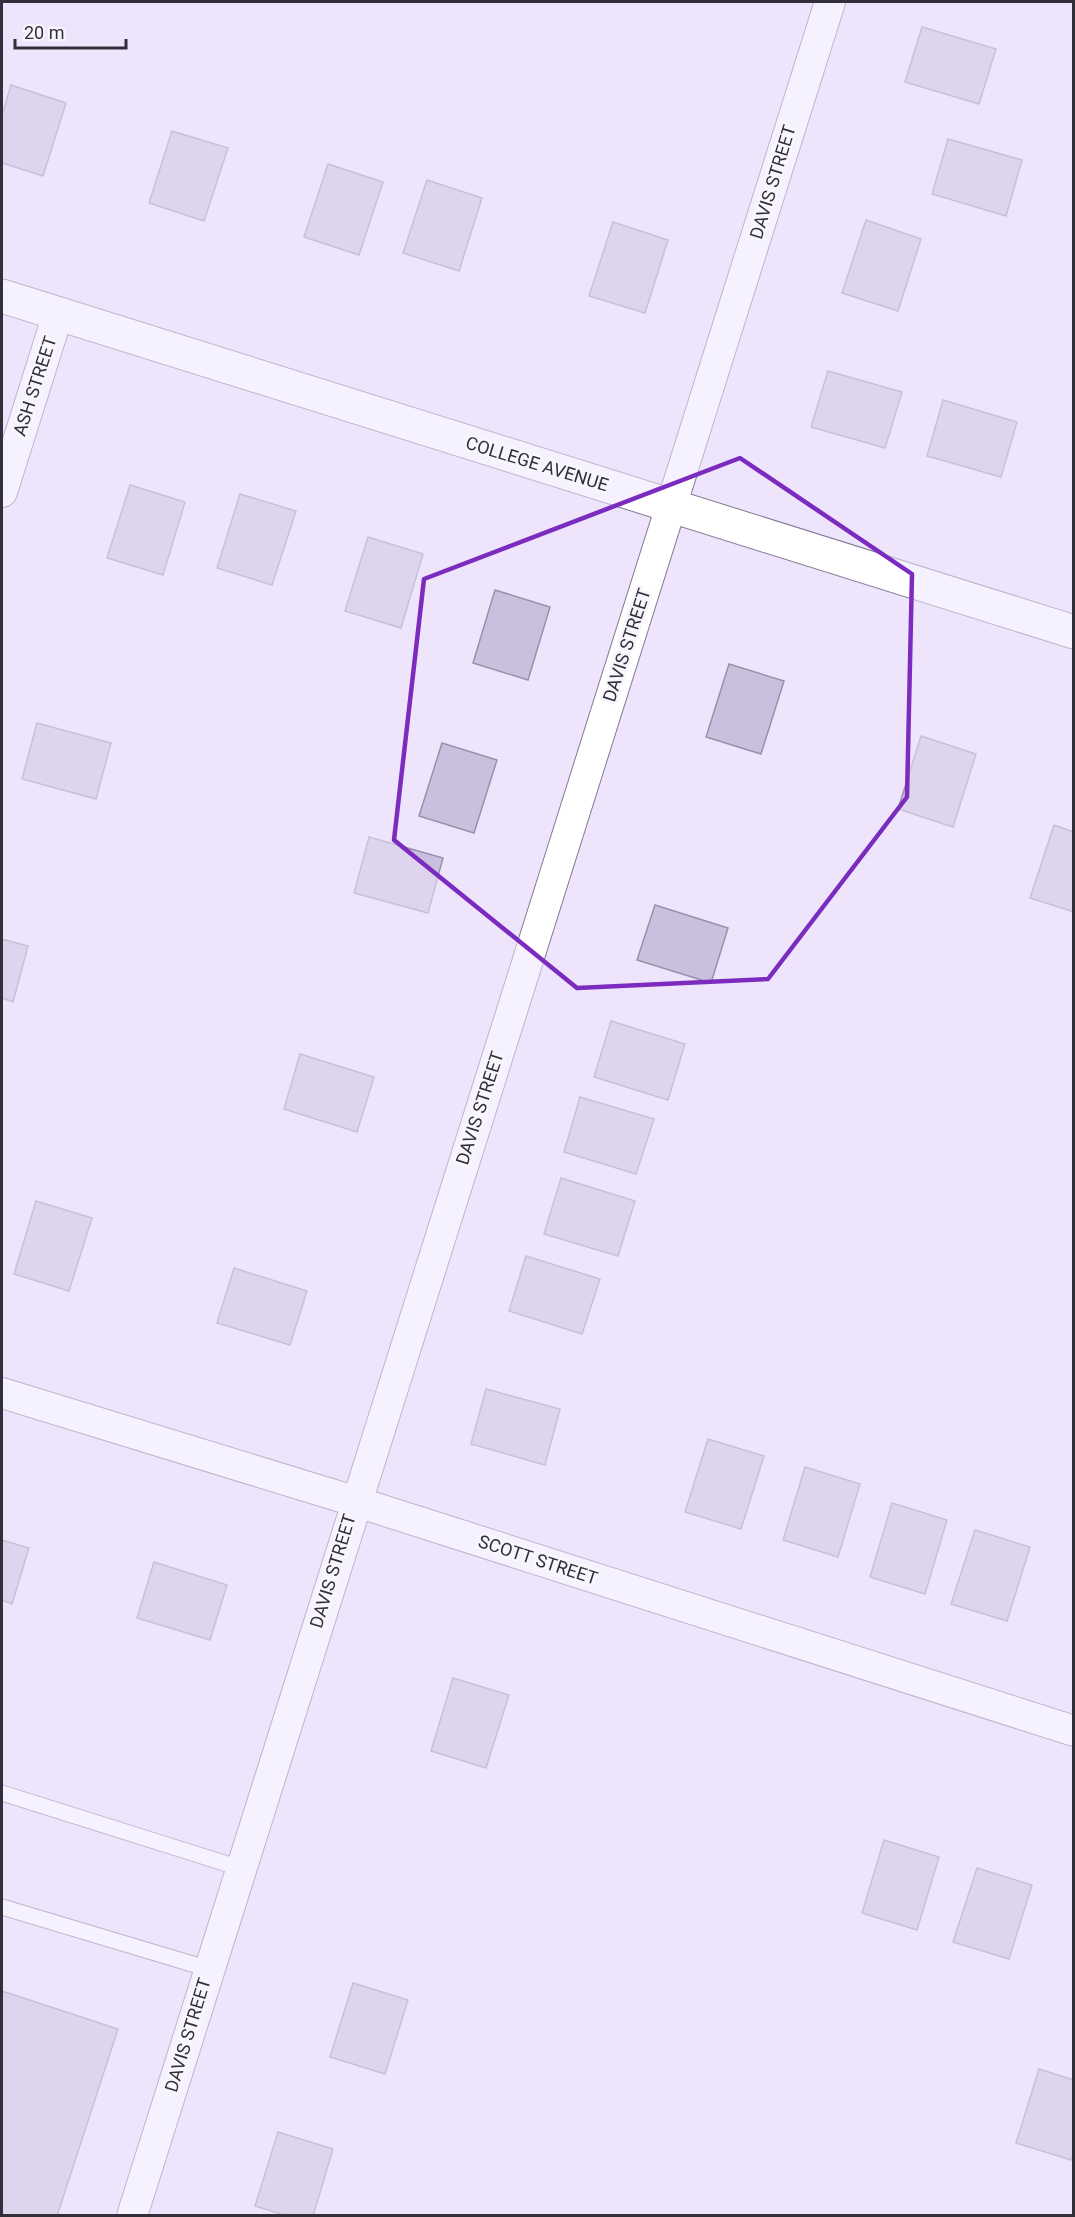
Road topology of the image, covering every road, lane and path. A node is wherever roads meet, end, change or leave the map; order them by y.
1 (830, 2) edge
2 (2, 296) edge
3 (58, 314) junction
4 (2, 492) edge
5 (672, 506) junction
6 (1074, 632) edge
7 (2, 1393) edge
8 (354, 1501) junction
9 (1074, 1731) edge
10 (2, 1793) edge
11 (240, 1868) junction
12 (2, 1907) edge
13 (209, 1969) junction
14 (132, 2216) edge

1 - 5 street, DAVIS STREET
2 - 3 street, COLLEGE AVENUE
3 - 4 street, ASH STREET
3 - 5 street, COLLEGE AVENUE
5 - 6 street, COLLEGE AVENUE
5 - 8 street, DAVIS STREET
7 - 8 street, SCOTT STREET
8 - 9 street, SCOTT STREET
8 - 11 street, DAVIS STREET
10 - 11 lane
11 - 13 street, DAVIS STREET
12 - 13 lane
13 - 14 street, DAVIS STREET

